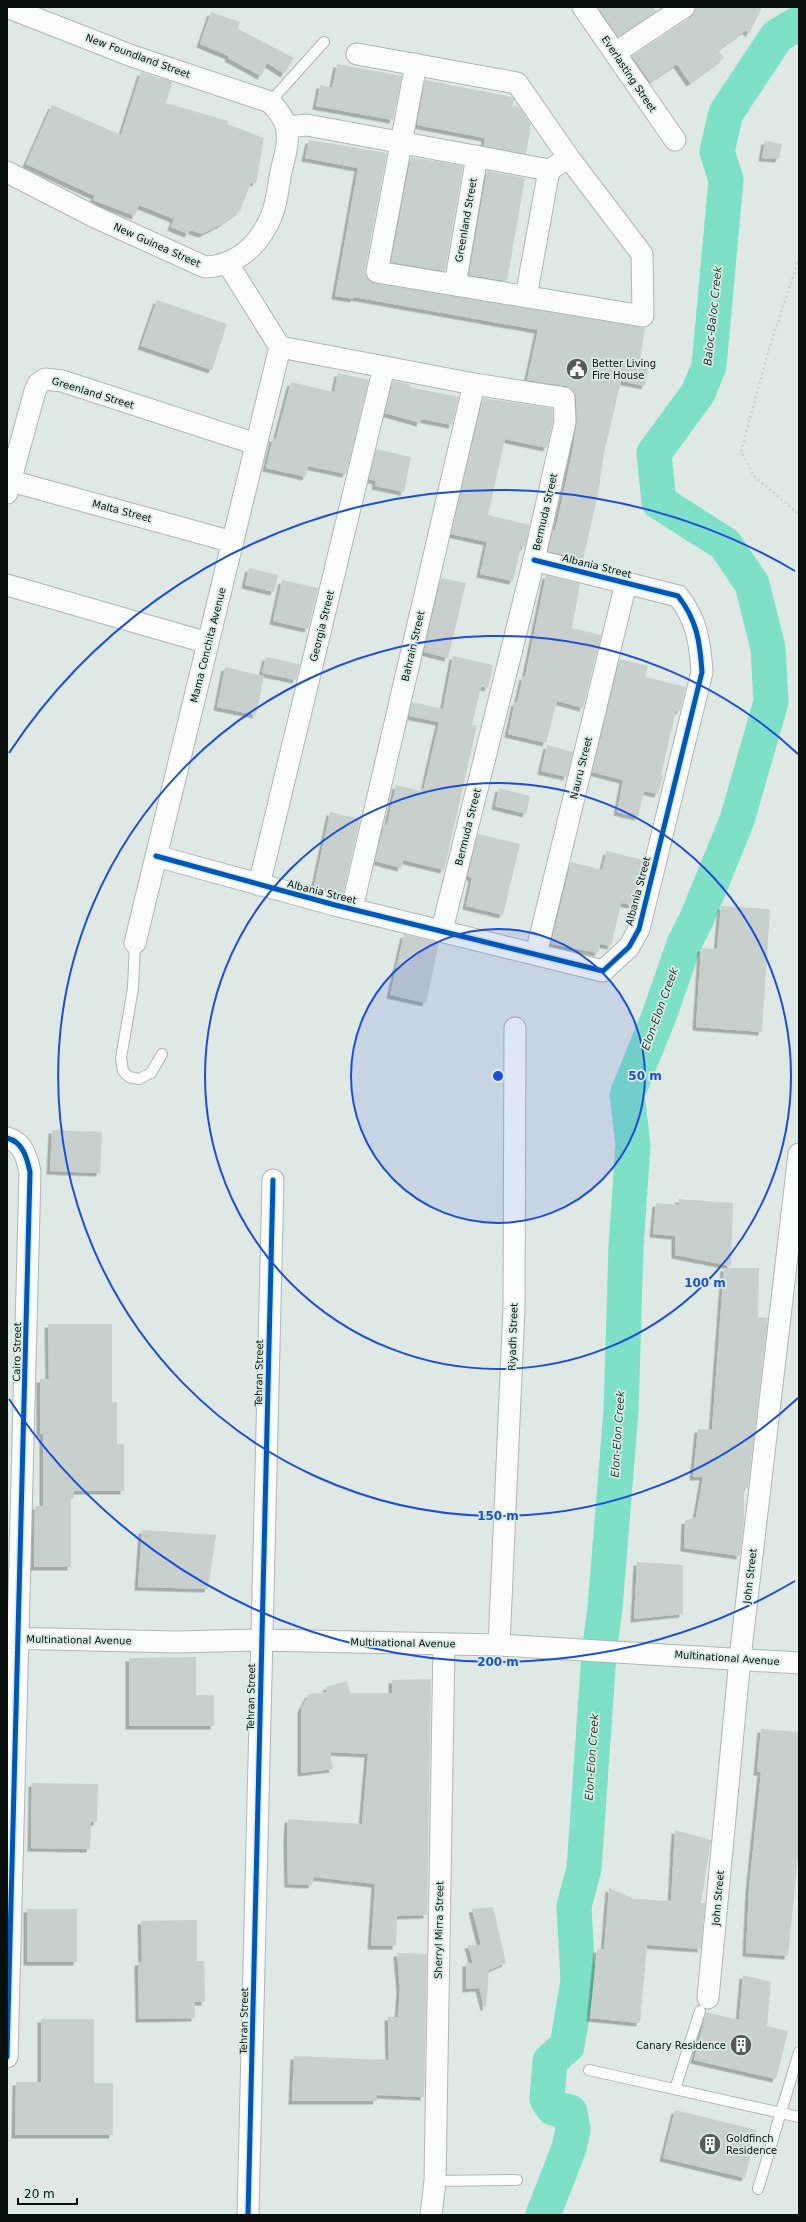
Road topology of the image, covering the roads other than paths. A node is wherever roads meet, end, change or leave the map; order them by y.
1 (7, 7) edge
2 (583, 7) edge
3 (684, 7) edge
4 (324, 42) dead end
5 (615, 53) junction
6 (357, 54) dead end
7 (416, 64) junction
8 (270, 102) junction
9 (286, 127) junction
10 (675, 140) dead end
11 (401, 142) junction
12 (477, 156) junction
13 (569, 158) junction
14 (549, 170) junction
15 (7, 172) edge
16 (228, 264) junction
17 (454, 285) junction
18 (526, 296) junction
19 (280, 347) junction
20 (384, 367) junction
21 (474, 384) junction
22 (256, 444) junction
23 (9, 487) edge
24 (233, 542) junction
25 (534, 560) junction
26 (626, 582) junction
27 (7, 586) edge
28 (208, 643) junction
29 (156, 856) junction
30 (259, 884) junction
31 (352, 908) junction
32 (442, 930) junction
33 (135, 943) joint
34 (536, 954) junction
35 (515, 1028) dead end
36 (162, 1054) dead end
37 (7, 1138) edge
38 (799, 1154) edge
39 (273, 1180) dead end
40 (13, 1638) edge
41 (261, 1640) junction
42 (444, 1644) junction
43 (499, 1645) junction
44 (740, 1658) junction
45 (799, 1663) edge
46 (704, 2004) joint
47 (799, 2052) edge
48 (7, 2057) edge
49 (589, 2070) dead end
50 (675, 2089) junction
51 (781, 2111) junction
52 (799, 2116) edge
53 (517, 2180) dead end
54 (434, 2181) junction
55 (758, 2189) dead end
56 (248, 2215) edge
57 (431, 2215) edge

1 - 8 street, New Foundland Street
2 - 5 street, Everlasting Street
3 - 5 street
4 - 8 lane
5 - 10 street, Everlasting Street
6 - 7 street
7 - 11 street
7 - 13 street
8 - 9 street, New Guinea Street
9 - 11 street
9 - 16 street, New Guinea Street
11 - 12 street
11 - 17 street
12 - 14 street
12 - 17 street, Greenland Street
13 - 14 street
13 - 18 street
14 - 18 street
15 - 16 street, New Guinea Street
16 - 19 street
17 - 18 street
19 - 20 street, Bermuda Street
19 - 22 street, Mama Conchita Avenue
20 - 21 street, Bermuda Street
20 - 30 street, Georgia Street
21 - 25 street, Bermuda Street
21 - 31 street, Bahrain Street
22 - 23 street, Greenland Street
22 - 24 street, Mama Conchita Avenue
23 - 24 street, Malta Street
24 - 28 street, Mama Conchita Avenue
25 - 26 street, Albania Street
25 - 32 street, Bermuda Street
26 - 34 street, Nauru Street
26 - 34 street, Albania Street
27 - 28 street
28 - 29 street, Mama Conchita Avenue
29 - 30 street, Albania Street
29 - 33 street, Mama Conchita Avenue
30 - 31 street, Albania Street
31 - 32 street, Albania Street
32 - 34 street, Albania Street
33 - 36 lane
35 - 43 street, Riyadh Street
37 - 40 street, Cairo Street
38 - 44 street, John Street
39 - 41 street, Tehran Street
40 - 41 street, Multinational Avenue
40 - 48 street, Cairo Street
41 - 42 street, Multinational Avenue
41 - 56 street, Tehran Street
42 - 43 street, Multinational Avenue
42 - 54 street, Sherryl Mirra Street
43 - 44 street, Multinational Avenue
44 - 45 street, Multinational Avenue
44 - 46 street, John Street
46 - 50 lane
47 - 51 lane
49 - 50 lane
50 - 51 lane
51 - 52 lane
51 - 55 lane
53 - 54 lane
54 - 57 street, Sherryl Mirra Street

